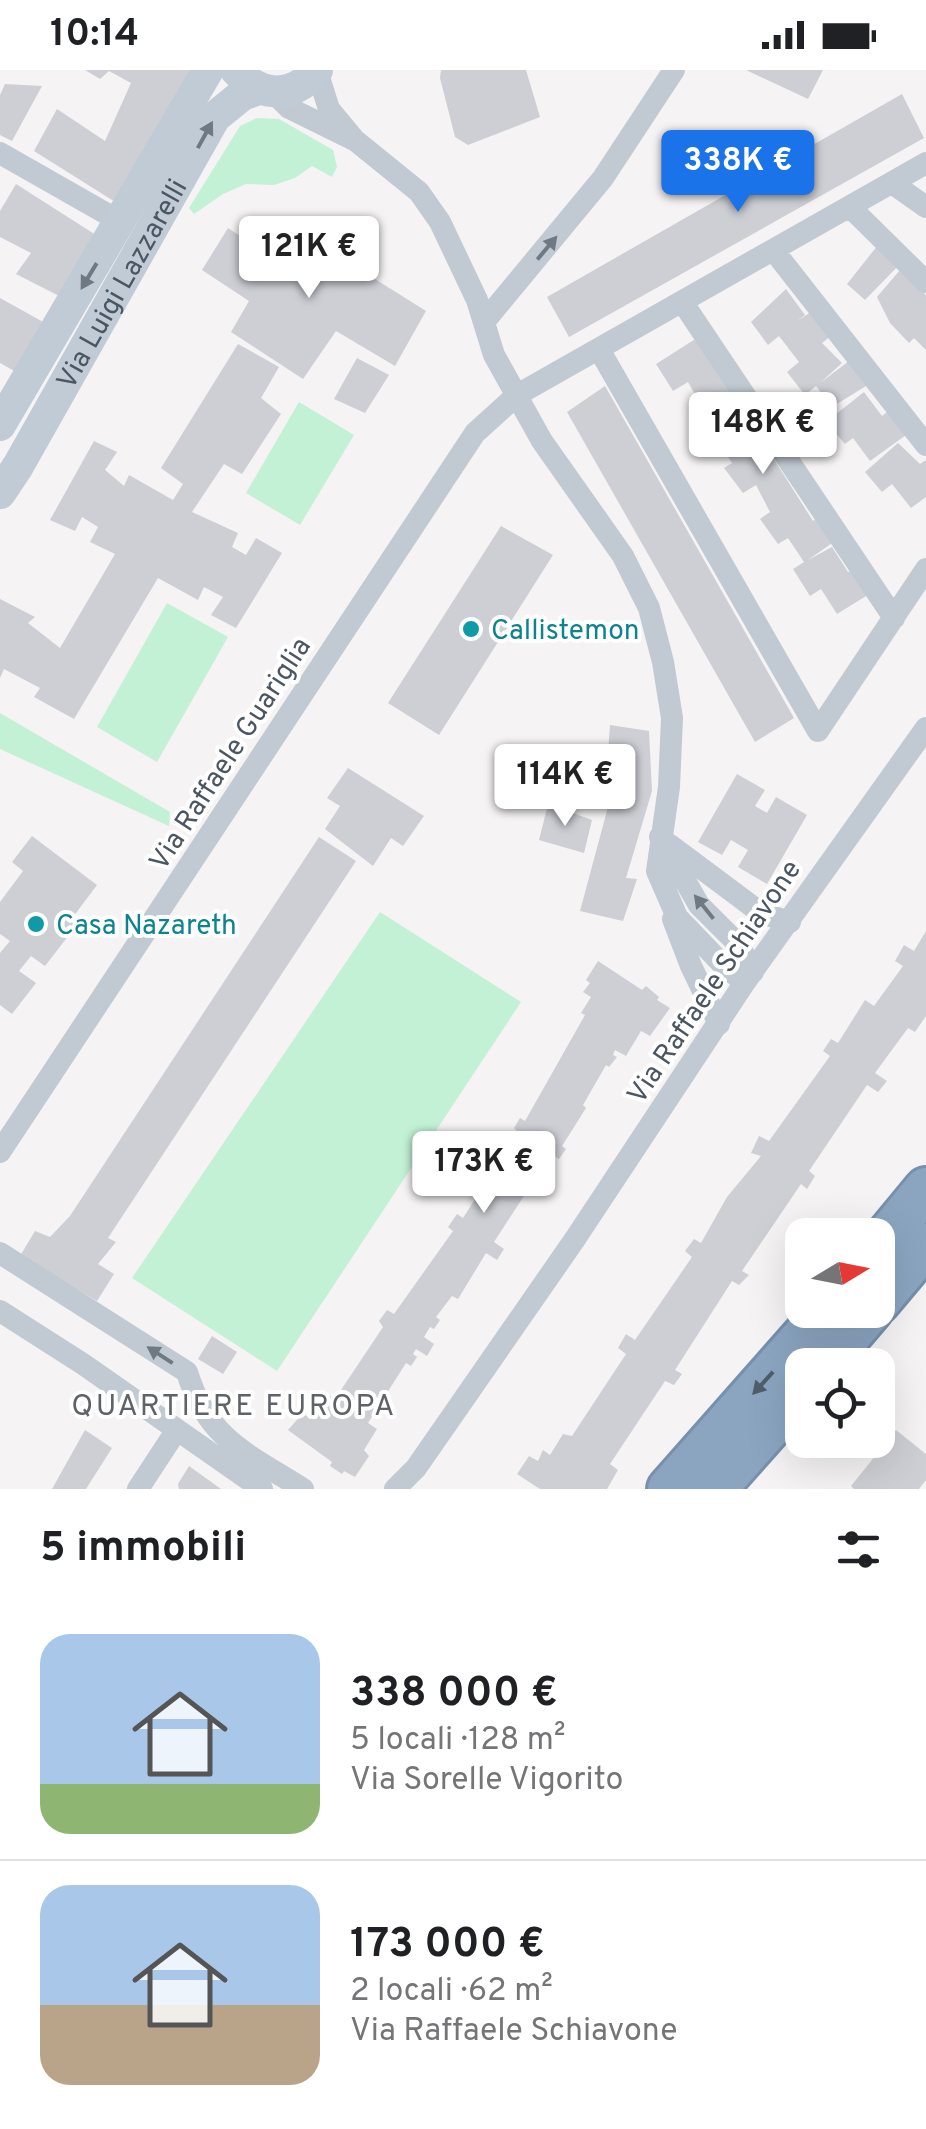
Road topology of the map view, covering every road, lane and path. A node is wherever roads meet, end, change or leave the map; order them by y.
1 (208, 70) edge
2 (317, 70) edge
3 (674, 70) edge
4 (256, 84) edge
5 (356, 141) junction
6 (0, 153) edge
7 (926, 162) edge
8 (892, 184) junction
9 (926, 206) edge
10 (850, 207) junction
11 (121, 222) junction
12 (774, 251) junction
13 (926, 282) edge
14 (683, 303) junction
15 (484, 322) junction
16 (600, 351) junction
17 (517, 396) junction
18 (0, 426) edge
19 (926, 445) edge
20 (0, 492) edge
21 (926, 569) edge
22 (894, 618) junction
23 (926, 728) edge
24 (660, 837) junction
25 (662, 888) junction
26 (790, 922) junction
27 (749, 977) junction
28 (720, 1024) junction
29 (0, 1152) edge
30 (926, 1189) edge
31 (895, 1226) edge
32 (926, 1245) edge
33 (0, 1254) edge
34 (895, 1282) edge
35 (0, 1310) edge
36 (812, 1328) edge
37 (856, 1328) edge
38 (839, 1348) edge
39 (785, 1410) edge
40 (176, 1431) junction
41 (415, 1478) edge
42 (138, 1489) edge
43 (262, 1489) edge
44 (303, 1489) edge
45 (395, 1489) edge
46 (669, 1489) edge
47 (715, 1489) edge

1 - 11 street, Via Luigi Lazzarelli
2 - 4 street, Via Luigi Lazzarelli
2 - 5 street
15 -> 3 street
4 - 5 street
20 -> 4 street, Via Luigi Lazzarelli
5 - 15 street
6 - 11 street
7 - 8 street, Via Raffaele Guariglia
8 - 9 street
8 - 10 street, Via Raffaele Guariglia
10 - 12 street, Via Raffaele Guariglia
10 - 13 street
11 -> 18 street, Via Luigi Lazzarelli
12 - 14 street, Via Raffaele Guariglia
12 - 19 street
14 - 16 street, Via Raffaele Guariglia
14 - 22 street
15 - 17 street
16 - 17 street, Via Raffaele Guariglia
16 - 22 street
17 - 24 street
17 - 29 street, Via Raffaele Guariglia
21 - 22 street
23 - 26 street, Via Raffaele Schiavone
24 - 25 street
24 - 26 street
27 -> 24 street
25 - 27 street
25 - 28 street
26 - 27 street, Via Raffaele Schiavone
27 - 28 street, Via Raffaele Schiavone
28 - 41 street, Via Raffaele Schiavone
30 - 31 highway
32 - 34 highway
44 -> 33 street
35 - 40 street
36 -> 46 highway
37 - 38 highway
39 - 47 highway
40 - 42 street
40 - 43 street
41 - 45 street, Via Raffaele Schiavone

